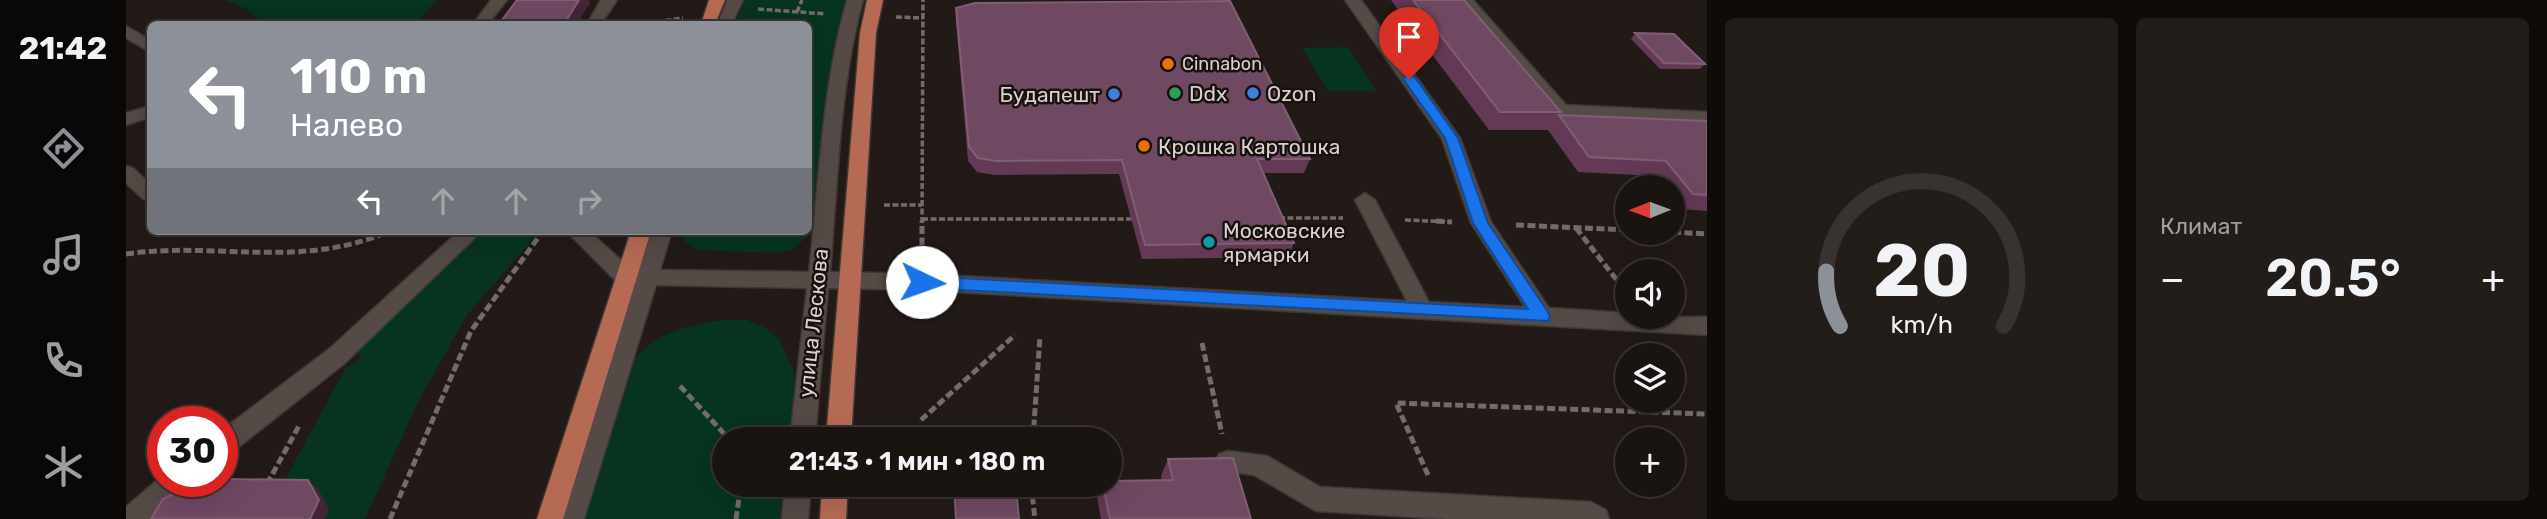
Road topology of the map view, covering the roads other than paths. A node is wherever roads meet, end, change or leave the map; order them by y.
1 (499, 0) edge
2 (608, 0) edge
3 (855, 0) edge
4 (875, 0) edge
5 (1353, 0) edge
6 (1465, 0) edge
7 (728, 3) edge
8 (482, 21) edge
9 (596, 21) edge
10 (711, 21) edge
11 (725, 21) edge
12 (126, 31) edge
13 (147, 45) edge
14 (147, 112) edge
15 (1707, 118) edge
16 (126, 119) edge
17 (126, 172) edge
18 (147, 191) edge
19 (1370, 209) road end
20 (468, 235) edge
21 (581, 235) edge
22 (641, 235) edge
23 (660, 235) edge
24 (637, 277) junction
25 (817, 280) junction
26 (849, 280) junction
27 (1422, 309) junction
28 (1542, 316) junction
29 (1707, 326) edge
30 (803, 427) edge
31 (839, 427) edge
32 (238, 432) edge
33 (1228, 462) edge
34 (156, 497) edge
35 (797, 497) edge
36 (834, 497) edge
37 (132, 519) edge
38 (550, 519) edge
39 (571, 519) edge
40 (794, 519) edge
41 (833, 519) edge
42 (1596, 519) edge

1 - 8 street
2 - 9 street
3 - 25 street, улица Лескова
4 - 26 main road, улица Лескова
5 - 28 street
6 - 15 street
7 - 10 main road
7 - 11 street
12 - 13 street
14 - 16 street
17 - 18 street
19 - 27 street
20 - 32 street
21 - 24 street
22 - 24 main road
23 - 24 street
24 - 25 street
24 - 38 main road
24 - 39 street
25 - 26 street
25 - 30 street, улица Лескова
26 - 27 street
26 - 31 main road, улица Лескова
27 - 28 street
28 - 29 street
33 - 42 street
34 - 37 street
35 - 40 street
36 - 41 main road

